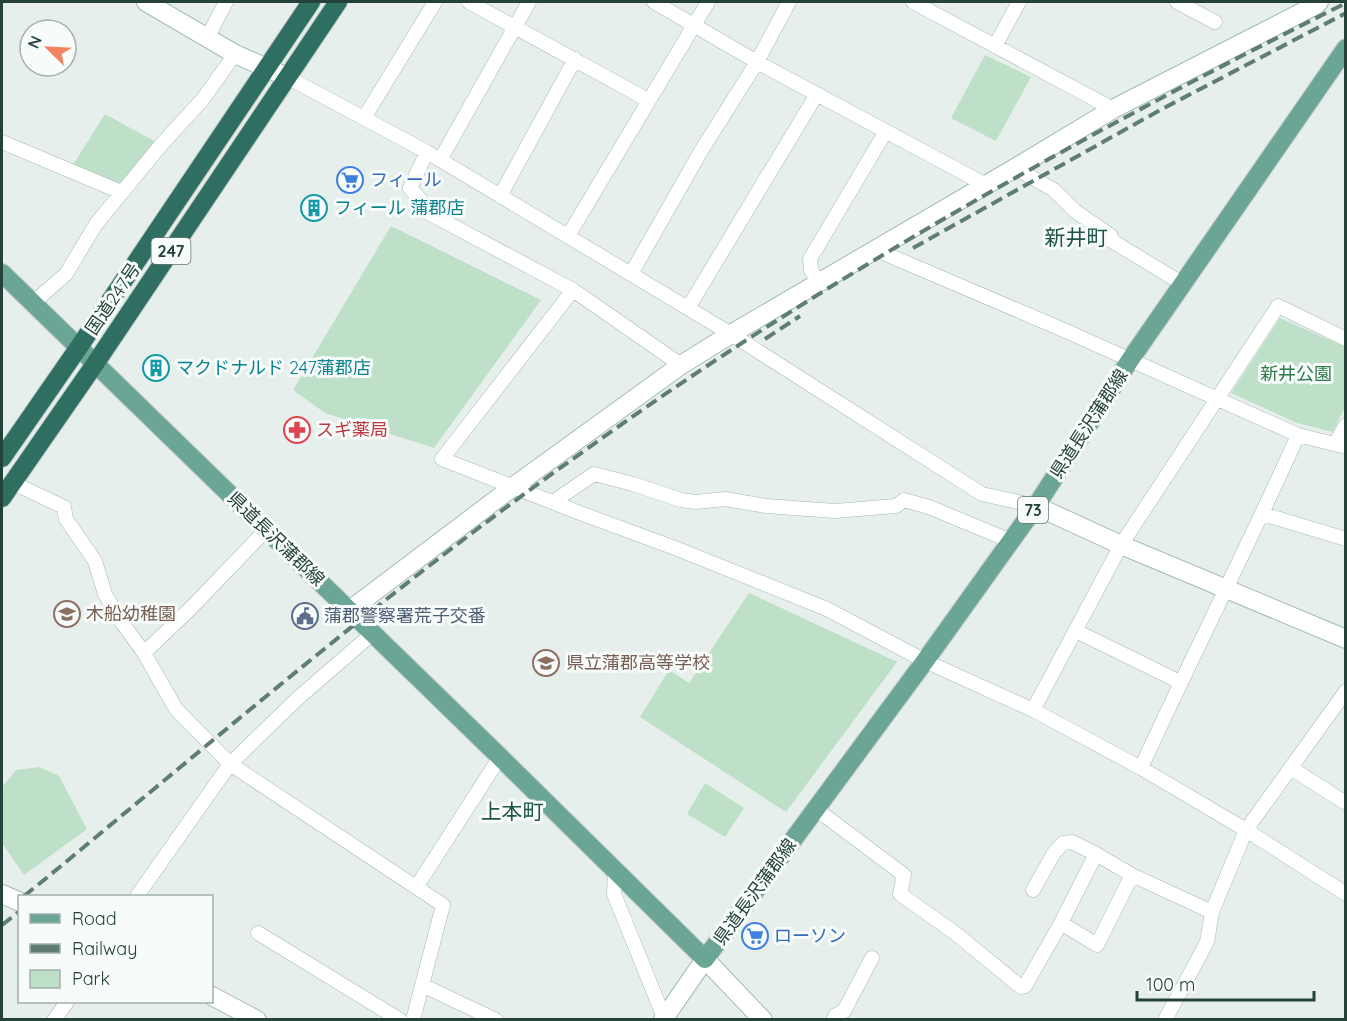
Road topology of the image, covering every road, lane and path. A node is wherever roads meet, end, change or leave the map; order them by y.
1 (146, 2) edge
2 (226, 2) edge
3 (311, 2) edge
4 (338, 2) edge
5 (435, 2) edge
6 (469, 2) edge
7 (529, 2) edge
8 (654, 2) edge
9 (708, 2) edge
10 (789, 2) edge
11 (913, 2) edge
12 (1019, 2) edge
13 (1177, 2) edge
14 (1319, 2) edge
15 (1215, 22) dead end
16 (514, 26) junction
17 (693, 26) junction
18 (207, 38) junction
19 (995, 45) junction
20 (1346, 48) edge
21 (235, 54) junction
22 (574, 59) junction
23 (757, 62) junction
24 (266, 68) junction
25 (287, 77) junction
26 (817, 94) junction
27 (648, 100) junction
28 (1113, 109) junction
29 (364, 118) junction
30 (886, 130) junction
31 (2, 142) edge
32 (427, 152) junction
33 (440, 160) junction
34 (1015, 168) junction
35 (986, 185) junction
36 (122, 192) junction
37 (500, 196) junction
38 (568, 236) junction
39 (874, 249) junction
40 (2, 273) edge
41 (631, 274) junction
42 (818, 282) junction
43 (1183, 284) junction
44 (573, 290) junction
45 (33, 303) junction
46 (688, 308) junction
47 (731, 334) junction
48 (1346, 339) edge
49 (79, 347) junction
50 (1130, 360) junction
51 (95, 364) junction
52 (681, 365) junction
53 (1219, 399) junction
54 (1346, 425) edge
55 (1298, 435) junction
56 (1340, 445) edge
57 (2, 458) edge
58 (13, 483) junction
59 (514, 486) junction
60 (2, 498) edge
61 (553, 502) junction
62 (1036, 506) junction
63 (1263, 514) junction
64 (266, 530) junction
65 (1346, 539) edge
66 (1011, 541) junction
67 (1121, 544) junction
68 (1227, 587) junction
69 (350, 610) junction
70 (1076, 631) junction
71 (373, 633) junction
72 (1346, 639) edge
73 (144, 653) junction
74 (926, 661) junction
75 (1180, 682) junction
76 (1346, 691) edge
77 (1033, 710) junction
78 (500, 757) junction
79 (230, 764) junction
80 (1141, 768) junction
81 (1291, 768) junction
82 (1346, 799) edge
83 (816, 809) junction
84 (1246, 830) junction
85 (1096, 854) junction
86 (615, 871) junction
87 (1132, 875) junction
88 (417, 886) junction
89 (1033, 890) dead end
90 (2, 894) edge
91 (1346, 894) edge
92 (138, 895) edge
93 (18, 901) edge
94 (1212, 912) junction
95 (1061, 923) junction
96 (258, 933) dead end
97 (872, 958) dead end
98 (705, 959) junction
99 (422, 985) junction
100 (213, 997) edge
101 (67, 1003) edge
102 (664, 1019) edge
103 (54, 1020) edge
104 (257, 1020) edge
105 (400, 1020) edge
106 (412, 1020) edge
107 (496, 1020) edge
108 (763, 1020) edge
109 (833, 1020) edge
110 (1165, 1020) edge

1 - 18 street
2 - 18 street
3 - 24 highway, 国道247号 / 247
4 - 25 highway, 国道247号 / 247
5 - 29 street
6 - 16 street
7 - 16 street
8 - 17 street
9 - 17 street
10 - 23 street
11 - 19 street
12 - 19 street
13 - 15 street
14 - 28 street
16 - 22 street
16 - 33 street
17 - 23 street
17 - 27 street
18 - 21 street
19 - 28 street
20 - 43 main road, 県道長沢蒲郡線 / 73
21 - 24 street
21 - 36 street
22 - 27 street
22 - 37 street
23 - 26 street
23 - 41 street
24 - 25 street
24 - 49 highway, 国道247号 / 247
25 - 29 street
25 - 51 highway, 国道247号 / 247
26 - 30 street
26 - 46 street
27 - 38 street
28 - 34 street
29 - 32 street
30 - 35 street
30 - 42 street
31 - 36 street
32 - 33 street
32 - 44 street
33 - 37 street
34 - 35 street
34 - 43 street
35 - 39 street
36 - 45 street
37 - 38 street
38 - 41 street
39 - 42 street
39 - 50 street
40 - 45 main road, 県道長沢蒲郡線
41 - 46 street
42 - 47 street
43 - 50 main road, 県道長沢蒲郡線 / 73
44 - 52 street
44 - 59 street
45 - 49 main road, 県道長沢蒲郡線
46 - 47 street
47 - 52 street
47 - 62 street
48 - 53 street
49 - 51 main road, 県道長沢蒲郡線
49 - 57 highway, 国道247号 / 247
50 - 53 street
50 - 62 main road, 県道長沢蒲郡線 / 73
51 - 58 highway, 国道247号 / 247
51 - 64 main road, 県道長沢蒲郡線
52 - 59 street
53 - 55 street
53 - 67 street
54 - 56 street
55 - 56 street
55 - 63 street
58 - 60 highway, 国道247号 / 247
58 - 73 street
59 - 61 street
59 - 69 street
61 - 66 street
61 - 74 street
62 - 66 main road, 県道長沢蒲郡線 / 73
62 - 67 street
63 - 65 street
63 - 68 street
64 - 69 main road, 県道長沢蒲郡線
64 - 73 street
66 - 74 main road, 県道長沢蒲郡線 / 73
67 - 68 street
67 - 70 street
68 - 72 street
68 - 75 street
69 - 71 main road, 県道長沢蒲郡線
70 - 75 street
70 - 77 street
71 - 78 main road, 県道長沢蒲郡線
71 - 79 street
73 - 79 street
74 - 77 street
74 - 83 main road, 県道長沢蒲郡線 / 73
75 - 80 street
76 - 81 street
77 - 80 street
78 - 86 main road, 県道長沢蒲郡線
78 - 88 street
79 - 88 street
79 - 92 street
80 - 84 street
81 - 82 street
81 - 84 street
83 - 95 street
83 - 98 main road, 県道長沢蒲郡線 / 73
84 - 91 street
84 - 94 street
85 - 87 street
85 - 89 street
85 - 95 street
86 - 98 main road, 県道長沢蒲郡線
86 - 102 street
87 - 94 street
87 - 95 street
88 - 99 street
90 - 93 street
94 - 110 street
96 - 105 street
97 - 109 street
98 - 102 street
98 - 108 street
99 - 106 street
99 - 107 street
100 - 104 street
101 - 103 street

